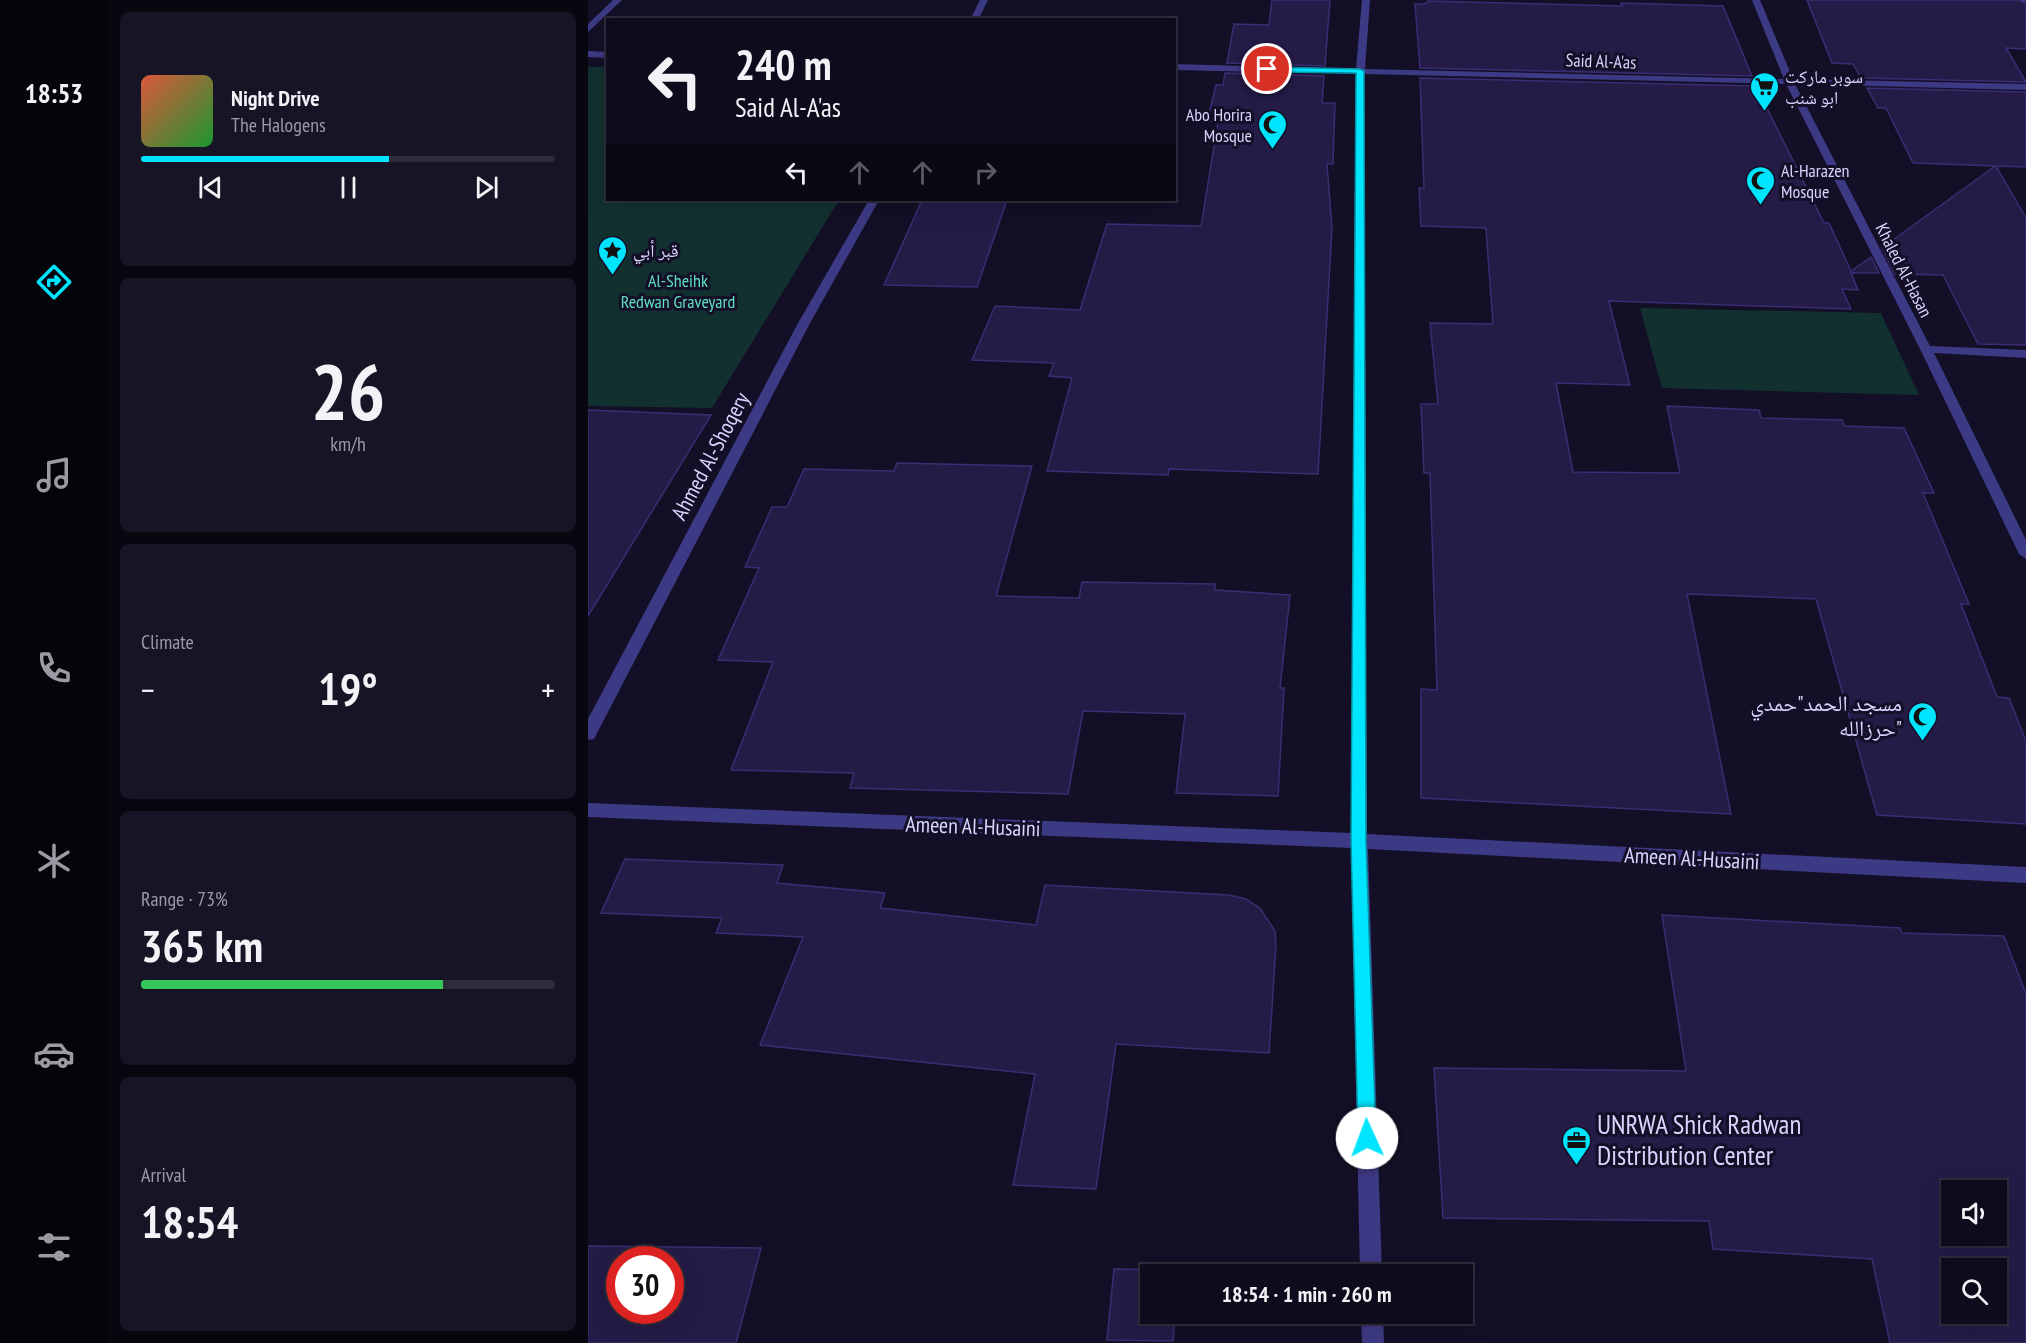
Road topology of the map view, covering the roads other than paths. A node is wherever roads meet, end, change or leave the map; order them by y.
1 (618, 0) edge
2 (984, 0) edge
3 (1366, 0) edge
4 (1756, 0) edge
5 (975, 18) edge
6 (588, 29) edge
7 (588, 54) edge
8 (606, 55) edge
9 (1176, 67) edge
10 (1360, 71) junction
11 (1790, 83) junction
12 (2026, 87) edge
13 (873, 201) edge
14 (1926, 349) junction
15 (2026, 354) edge
16 (2026, 554) edge
17 (588, 734) edge
18 (588, 810) edge
19 (1359, 841) junction
20 (2026, 875) edge
21 (1371, 1264) edge
22 (1372, 1324) edge
23 (1372, 1343) edge

1 - 6 street
2 - 5 street
3 - 10 street
4 - 11 street, Khaled Al-Hasan
7 - 8 street
9 - 10 street, Said Al-A'as
10 - 11 street, Said Al-A'as
10 - 19 street
11 - 12 street, Said Al-A'as
11 - 14 street, Khaled Al-Hasan
13 - 17 street, Ahmed Al-Shoqery
14 - 15 street
14 - 16 street, Khaled Al-Hasan
18 - 19 street, Ameen Al-Husaini
19 - 20 street, Ameen Al-Husaini
19 - 21 street
22 - 23 street

